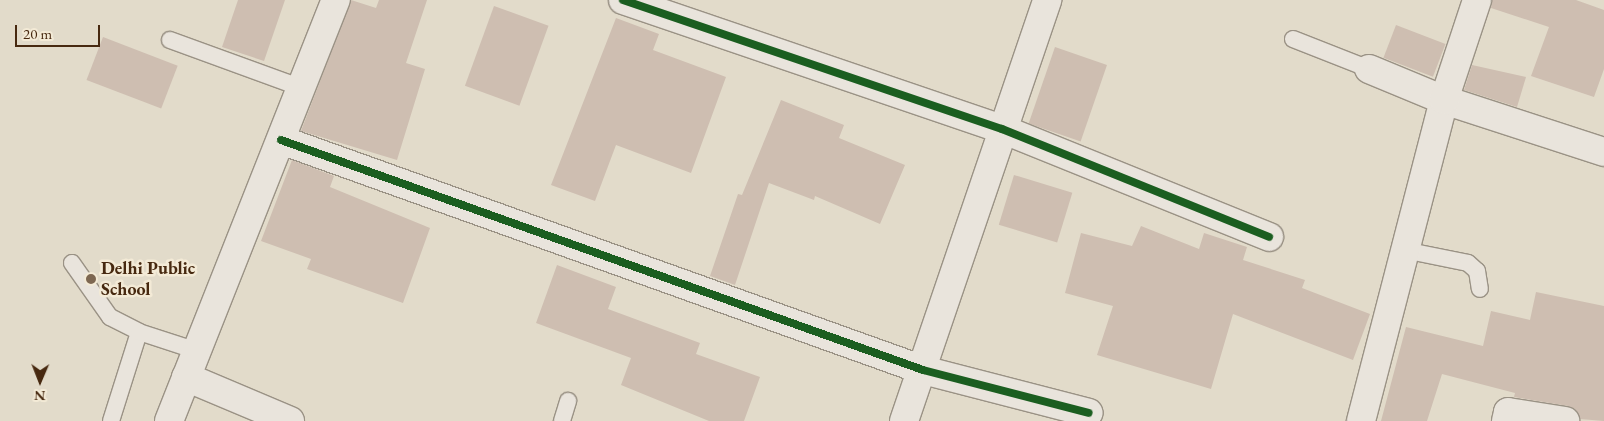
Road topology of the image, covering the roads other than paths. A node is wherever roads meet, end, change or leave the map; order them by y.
1 (336, 0) edge
2 (623, 0) edge
3 (1046, 0) edge
4 (1477, 0) edge
5 (1293, 39) dead end
6 (170, 40) dead end
7 (1369, 69) joint
8 (302, 88) junction
9 (1444, 100) junction
10 (1002, 129) junction
11 (281, 140) junction
12 (1604, 152) edge
13 (1269, 237) dead end
14 (1404, 250) junction
15 (72, 263) dead end
16 (1480, 289) dead end
17 (139, 332) junction
18 (197, 351) junction
19 (923, 370) junction
20 (186, 377) junction
21 (568, 401) dead end
22 (1089, 413) dead end
23 (111, 421) edge
24 (169, 421) edge
25 (290, 421) edge
26 (562, 421) edge
27 (904, 421) edge
28 (1361, 421) edge
29 (1506, 421) edge
30 (1565, 421) edge

1 - 8 street
2 - 10 street
3 - 10 street
4 - 9 street
5 - 7 lane
6 - 8 lane
7 - 9 street
8 - 11 street
9 - 12 street
9 - 14 street
10 - 13 street
10 - 19 street
11 - 18 street
11 - 19 street
14 - 16 lane
14 - 28 street
15 - 17 lane
17 - 18 lane
17 - 23 lane
18 - 20 street
19 - 22 street
19 - 27 street
20 - 24 street
20 - 25 street
21 - 26 lane
29 - 30 street

